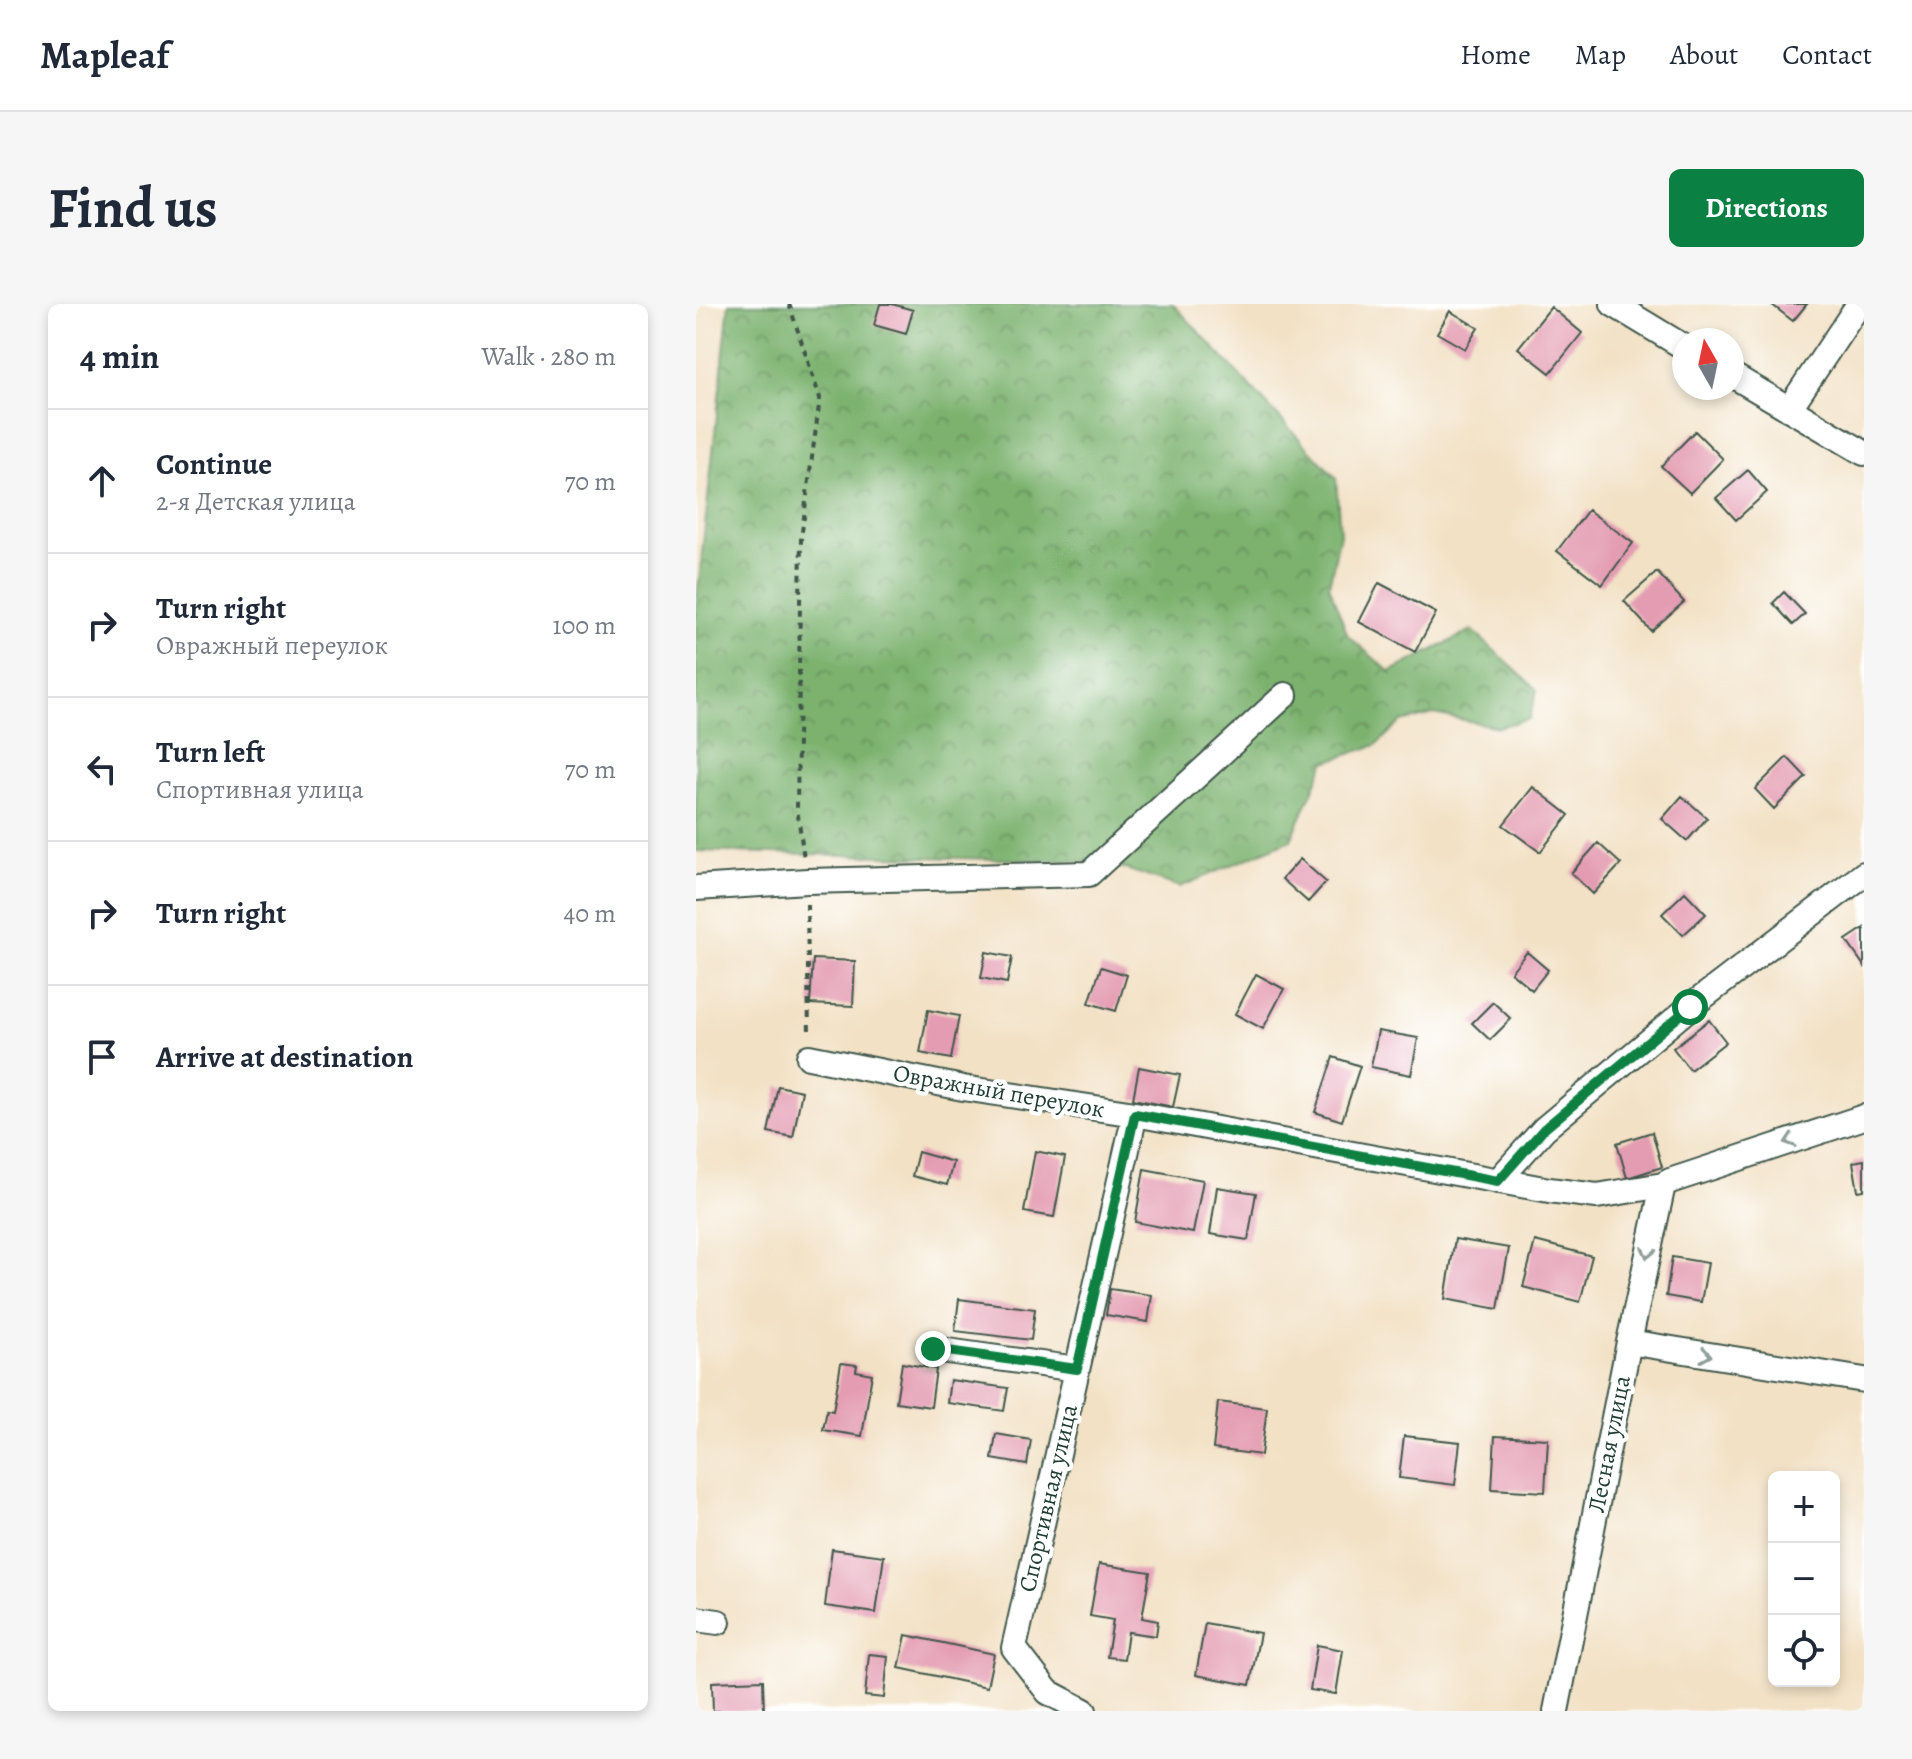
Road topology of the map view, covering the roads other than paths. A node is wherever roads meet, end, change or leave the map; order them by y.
1 (1613, 304) edge
2 (1859, 304) edge
3 (1672, 340) edge
4 (1744, 382) edge
5 (1789, 409) junction
6 (1864, 453) edge
7 (1285, 695) dead end
8 (1864, 874) edge
9 (696, 888) edge
10 (809, 1057) road end
11 (1135, 1114) junction
12 (1864, 1117) edge
13 (1498, 1181) junction
14 (1666, 1183) junction
15 (1629, 1342) junction
16 (933, 1349) dead end
17 (1077, 1369) junction
18 (1864, 1380) edge
19 (1084, 1711) edge
20 (1556, 1711) edge

1 - 3 street
2 - 5 street
4 - 5 street
5 - 6 street
7 - 9 street
8 - 13 street
10 - 11 street, Овражный переулок
11 - 13 street, Овражный переулок
11 - 17 street, Спортивная улица
12 -> 14 street
13 - 14 street, Овражный переулок
14 -> 15 street, Лесная улица
15 -> 18 street
15 - 20 street, Лесная улица
16 - 17 street
17 - 19 street, Спортивная улица

